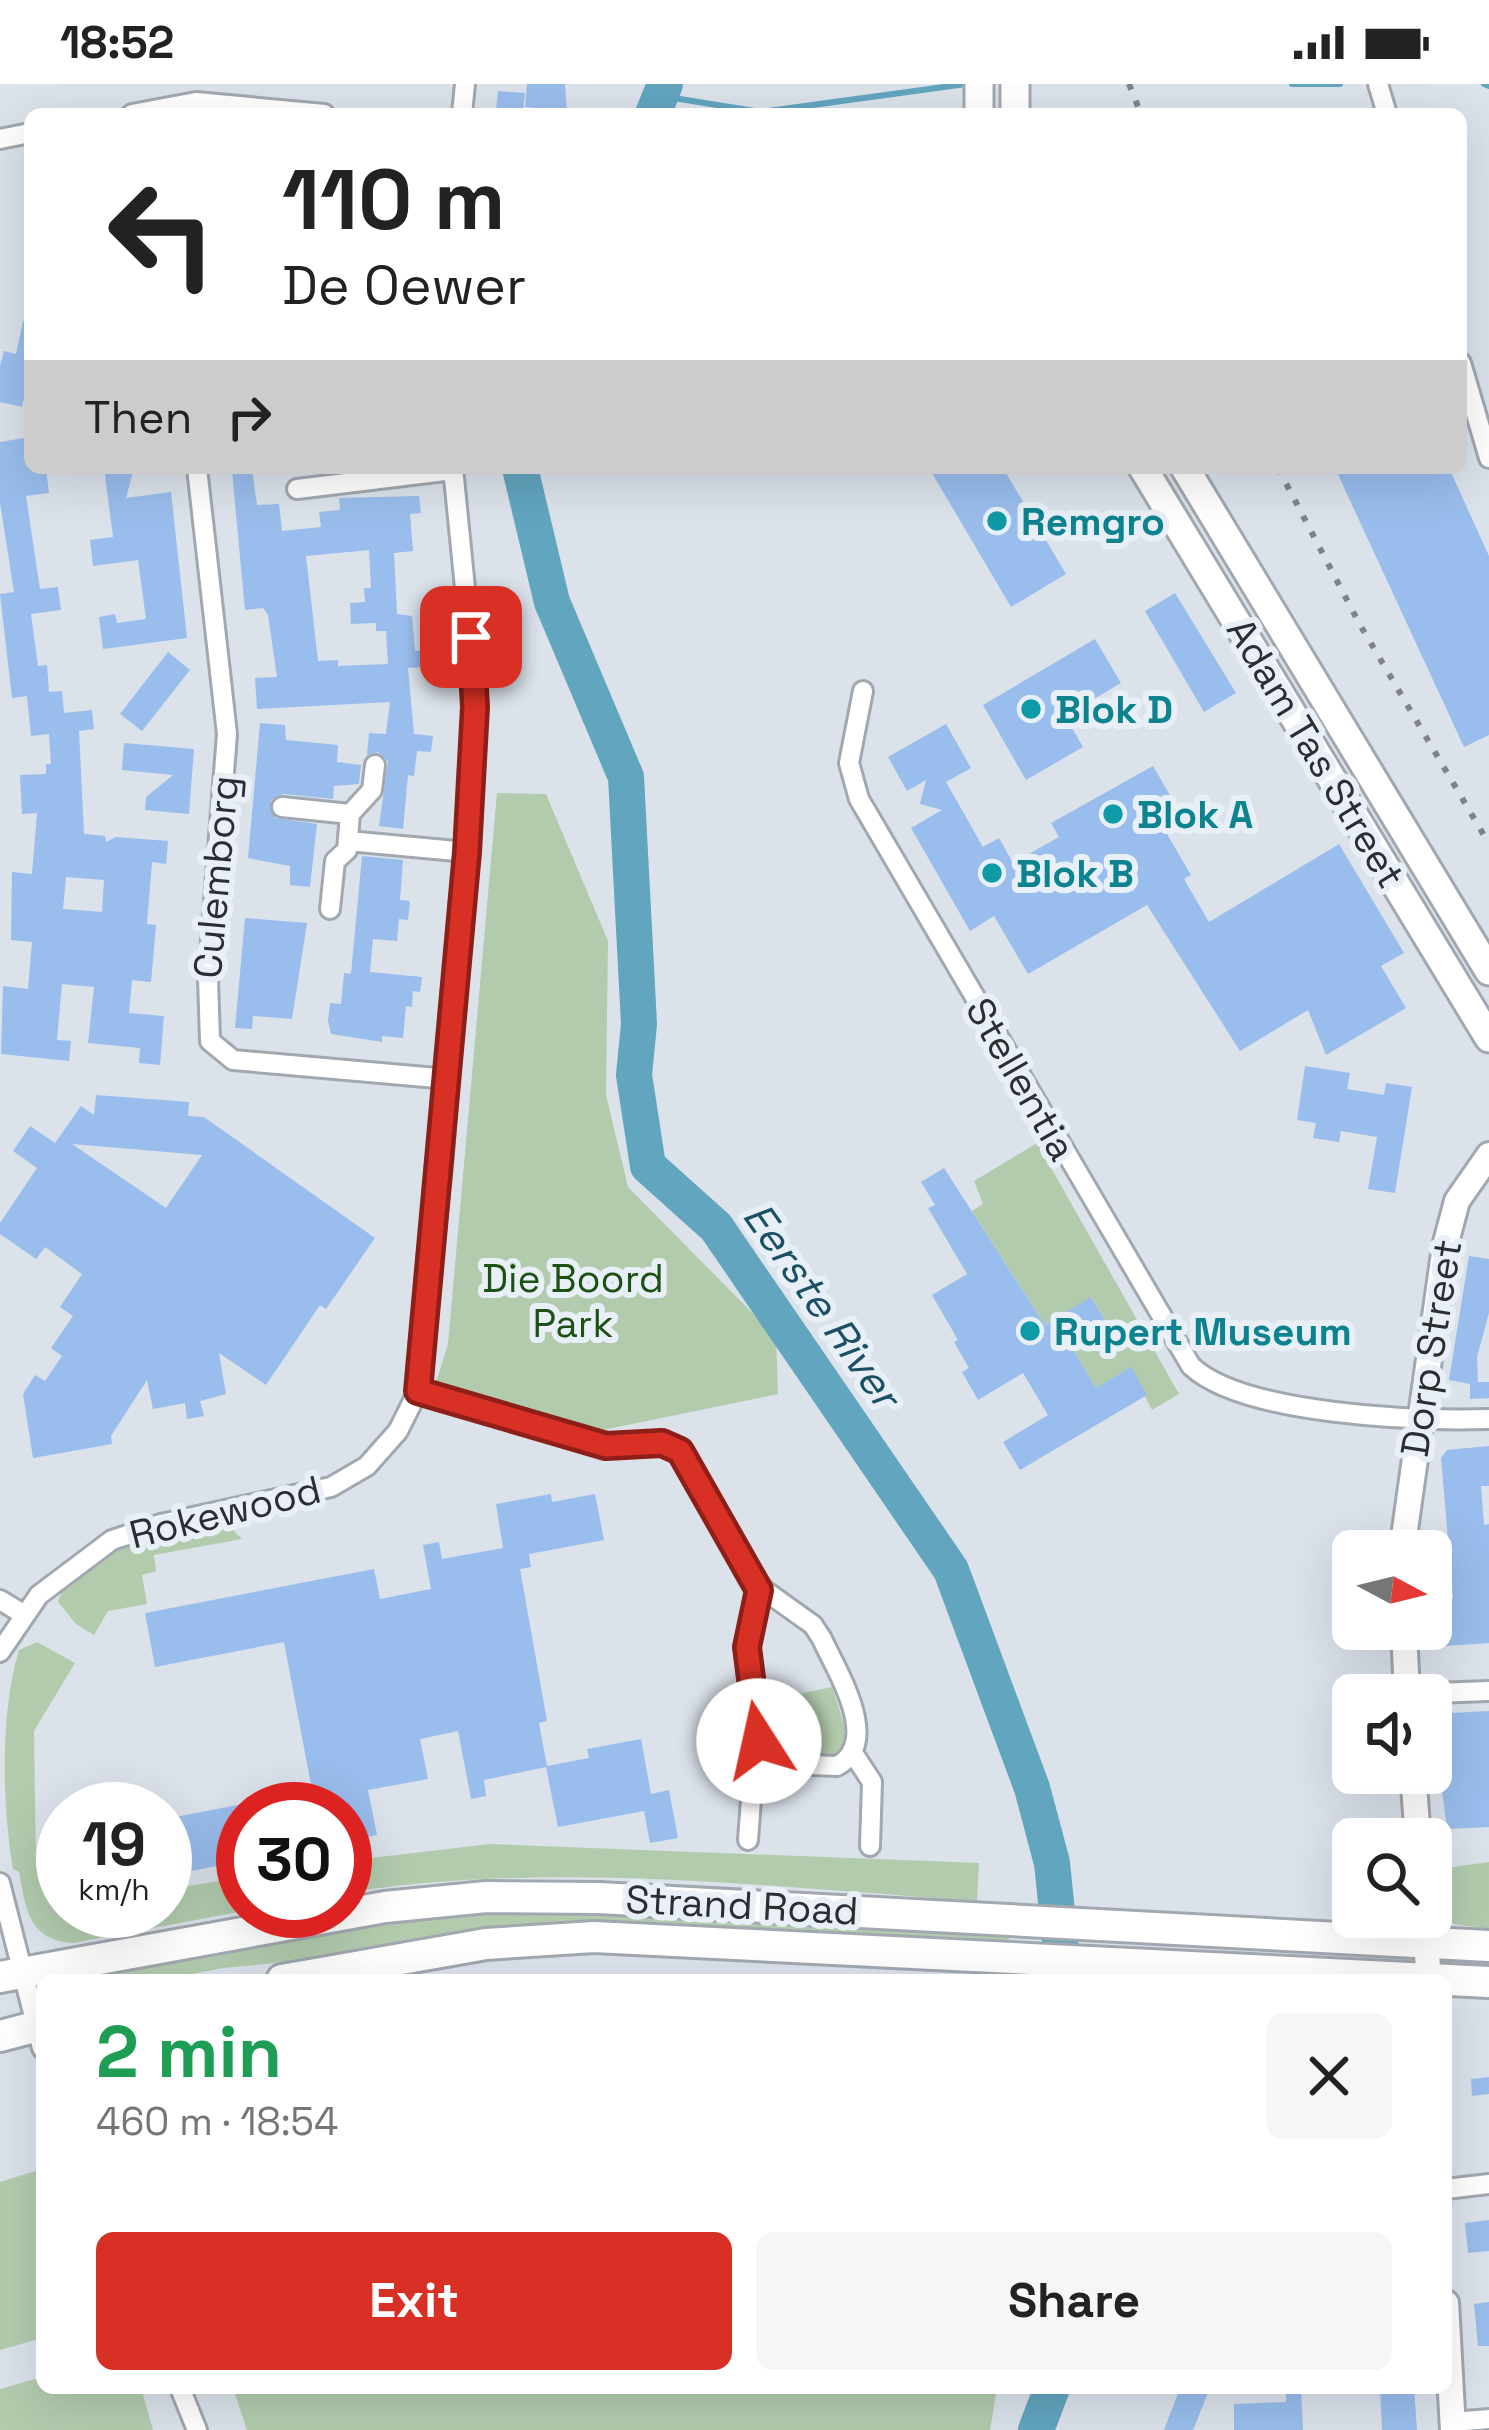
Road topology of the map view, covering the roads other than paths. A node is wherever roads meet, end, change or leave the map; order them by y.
1 (194, 93) edge
2 (150, 108) edge
3 (287, 108) edge
4 (1467, 383) edge
5 (1489, 458) edge
6 (198, 474) edge
7 (420, 474) edge
8 (453, 474) edge
9 (1147, 474) edge
10 (1189, 474) edge
11 (368, 482) edge
12 (297, 489) dead end
13 (863, 691) dead end
14 (376, 765) dead end
15 (282, 807) dead end
16 (350, 814) junction
17 (348, 841) junction
18 (467, 852) junction
19 (330, 909) dead end
20 (1489, 971) edge
21 (1489, 1038) edge
22 (448, 1079) junction
23 (1489, 1155) edge
24 (418, 1391) junction
25 (1489, 1419) edge
26 (1418, 1421) junction
27 (1405, 1530) edge
28 (759, 1590) junction
29 (0, 1600) edge
30 (23, 1614) junction
31 (0, 1652) edge
32 (1489, 1691) edge
33 (1452, 1693) edge
34 (853, 1753) junction
35 (766, 1754) junction
36 (748, 1840) dead end
37 (870, 1846) dead end
38 (0, 1883) edge
39 (1332, 1928) edge
40 (1452, 1937) edge
41 (1426, 1938) edge
42 (1489, 1946) edge
43 (317, 1974) edge
44 (1333, 1974) edge
45 (1429, 1974) edge
46 (10, 1975) edge
47 (1452, 1981) edge
48 (1489, 1982) edge
49 (36, 2025) edge
50 (36, 2033) edge
51 (0, 2036) edge
52 (1489, 2184) edge
53 (1452, 2188) edge
54 (182, 2394) edge
55 (1451, 2394) edge
56 (1489, 2419) edge
57 (1453, 2426) edge
58 (196, 2430) edge

1 - 2 street
1 - 3 street
4 - 5 street
6 - 22 street, Culemborg
7 - 11 street
8 - 18 street, Rokewood
9 - 21 main road, Adam Tas Street
10 - 20 main road, Adam Tas Street
11 - 12 street
13 - 26 street, Stellentia
14 - 16 street
15 - 16 street
16 - 17 street
17 - 18 street
17 - 19 street
18 - 22 street, Rokewood
22 - 24 street, Rokewood
23 - 26 street, Dorp Street
24 - 28 street
24 - 30 street, Rokewood
25 - 26 street, Stellentia
26 - 27 street, Dorp Street
28 - 34 street
28 - 35 street
29 - 30 street
30 - 31 street, Rokewood
32 - 33 street
34 - 35 street
34 - 37 street
35 - 36 street
38 - 46 street
39 - 46 main road, Strand Road
40 - 42 main road, Strand Road
41 - 45 street
43 - 44 main road, Strand Road
46 - 49 street
47 - 48 main road, Strand Road
50 - 51 main road
52 - 53 street
54 - 58 street
55 - 57 street
56 - 57 street

